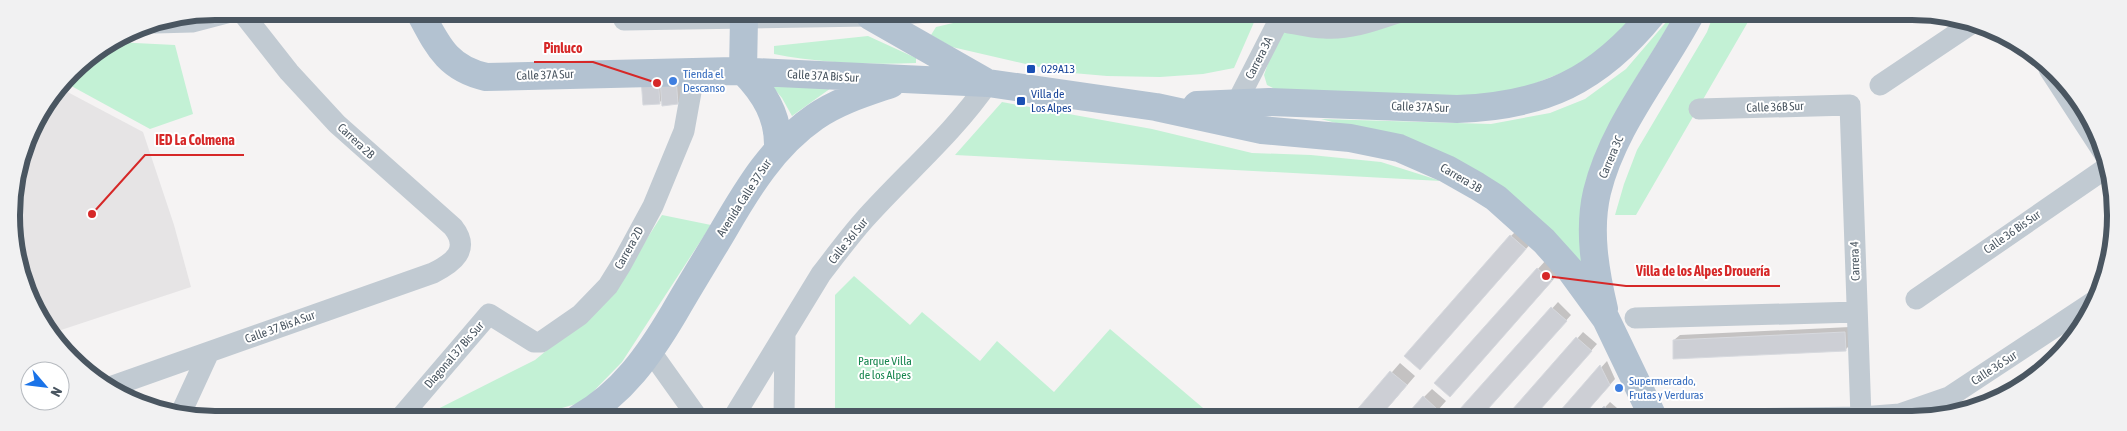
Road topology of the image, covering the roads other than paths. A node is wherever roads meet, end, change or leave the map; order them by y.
1 (247, 20) edge
2 (424, 20) edge
3 (744, 20) edge
4 (877, 20) edge
5 (1278, 20) edge
6 (1292, 20) edge
7 (1376, 20) edge
8 (1647, 20) edge
9 (1687, 20) edge
10 (1965, 28) edge
11 (695, 70) junction
12 (743, 72) junction
13 (903, 80) junction
14 (988, 83) junction
15 (1880, 85) dead end
16 (2064, 93) edge
17 (1236, 104) junction
18 (1850, 105) joint
19 (1156, 107) junction
20 (1699, 109) dead end
21 (2083, 122) edge
22 (778, 148) junction
23 (2102, 171) edge
24 (449, 265) joint
25 (1916, 299) dead end
26 (2084, 308) edge
27 (1857, 312) junction
28 (489, 314) joint
29 (1635, 318) dead end
30 (1606, 319) junction
31 (785, 333) junction
32 (209, 352) junction
33 (651, 352) junction
34 (117, 384) edge
35 (183, 408) edge
36 (406, 411) edge
37 (595, 411) edge
38 (693, 411) edge
39 (737, 411) edge
40 (784, 411) edge
41 (1650, 411) edge
42 (1860, 411) edge
43 (1909, 411) edge

1 - 24 street, Carrera 2B
2 - 11 main road, Calle 37A Sur
3 - 12 main road
4 - 14 main road
5 - 17 street, Carrera 3A
6 - 7 street
8 - 17 main road, Calle 37A Sur
9 - 30 main road, Carrera 3C
10 - 15 street
11 - 12 main road, Calle 37A Sur
11 - 28 street, Carrera 2D
12 - 13 main road, Calle 37A Bis Sur
12 - 22 main road
13 - 14 main road, Avenida Calle 37 Sur
13 - 22 main road, Avenida Calle 37 Sur
14 - 19 main road, Avenida Calle 37 Sur
14 - 31 street, Calle 36I Sur
16 - 21 street
17 - 19 main road, Calle 37A Sur
18 - 20 street, Calle 36B Sur
18 - 27 street, Carrera 4
19 - 30 main road, Carrera 3B
22 - 33 main road, Avenida Calle 37 Sur
23 - 25 street, Calle 36 Bis Sur
24 - 32 street, Calle 37 Bis A Sur
26 - 43 street, Calle 36 Sur
27 - 29 street
27 - 42 street, Carrera 4
28 - 36 street, Diagonal 37 Bis Sur
30 - 41 main road, Carrera 3B
31 - 39 street, Calle 36I Sur
31 - 40 street
32 - 34 street, Calle 37 Bis A Sur
32 - 35 street
33 - 37 main road, Avenida Calle 37 Sur
33 - 38 street

